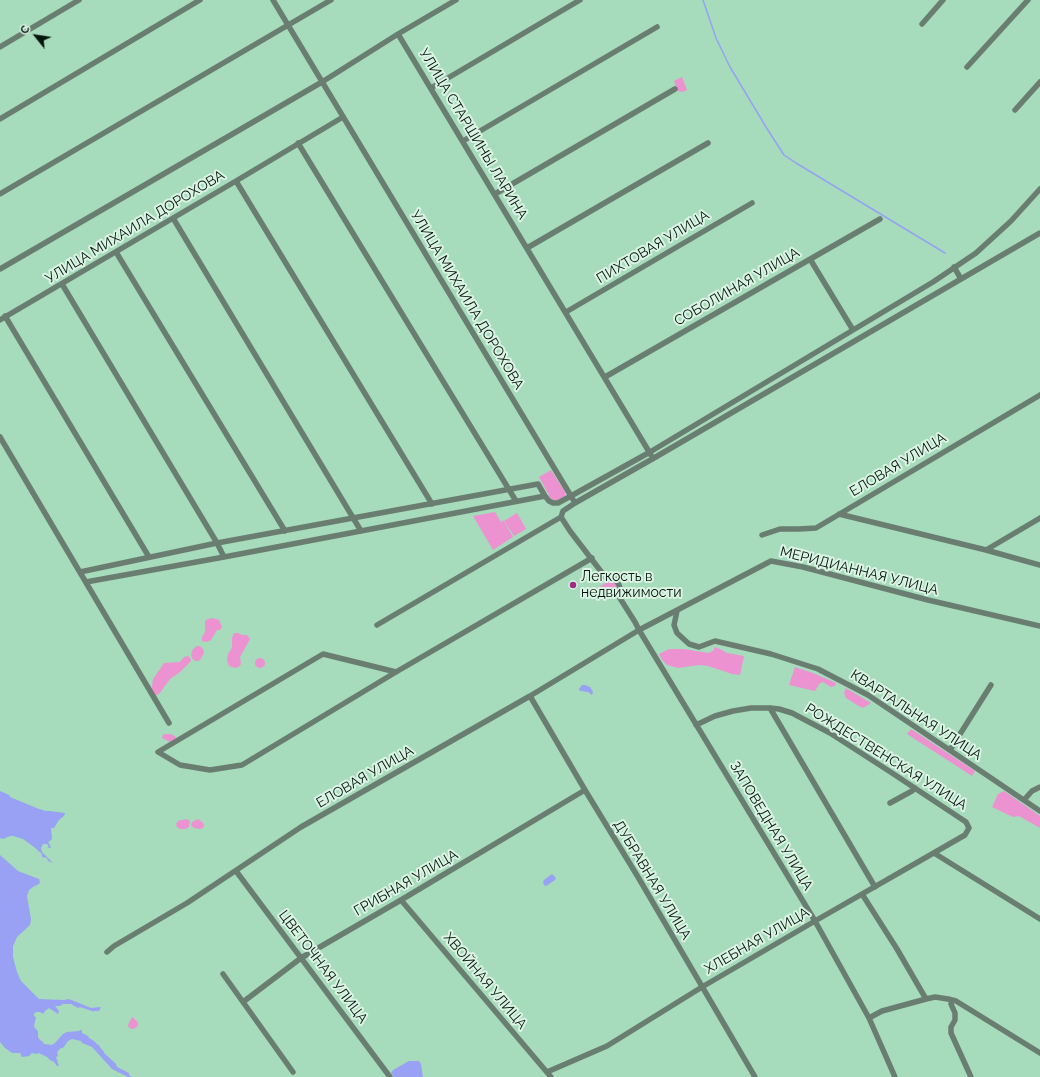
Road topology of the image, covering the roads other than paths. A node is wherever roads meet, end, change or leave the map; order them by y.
1 (79, 0) edge
2 (200, 0) edge
3 (273, 0) edge
4 (331, 0) edge
5 (456, 0) edge
6 (580, 0) edge
7 (943, 0) edge
8 (1028, 0) edge
9 (922, 24) dead end
10 (288, 26) junction
11 (657, 27) dead end
12 (398, 34) junction
13 (0, 47) edge
14 (967, 67) dead end
15 (322, 82) junction
16 (1040, 82) edge
17 (431, 88) junction
18 (676, 89) dead end
19 (1015, 110) dead end
20 (343, 116) junction
21 (0, 119) edge
22 (463, 141) junction
23 (298, 143) junction
24 (708, 143) dead end
25 (236, 181) junction
26 (1040, 189) edge
27 (0, 194) edge
28 (495, 194) junction
29 (752, 203) dead end
30 (173, 218) junction
31 (880, 218) dead end
32 (1040, 233) edge
33 (527, 248) junction
34 (116, 252) junction
35 (810, 259) junction
36 (954, 267) junction
37 (0, 269) edge
38 (961, 279) junction
39 (62, 284) junction
40 (566, 312) junction
41 (3, 318) edge
42 (853, 330) junction
43 (605, 377) junction
44 (1040, 395) edge
45 (0, 437) edge
46 (650, 452) junction
47 (654, 458) junction
48 (508, 488) junction
49 (545, 496) junction
50 (571, 496) junction
51 (516, 501) junction
52 (575, 503) junction
53 (432, 504) junction
54 (839, 514) junction
55 (561, 517) junction
56 (354, 518) junction
57 (1040, 518) edge
58 (361, 530) junction
59 (285, 531) junction
60 (762, 535) dead end
61 (217, 543) junction
62 (986, 550) junction
63 (224, 556) junction
64 (149, 557) junction
65 (592, 558) junction
66 (1040, 564) edge
67 (80, 572) junction
68 (86, 582) junction
69 (677, 610) junction
70 (377, 625) dead end
71 (1040, 626) edge
72 (639, 630) junction
73 (396, 672) junction
74 (991, 685) dead end
75 (530, 696) junction
76 (770, 708) junction
77 (169, 723) dead end
78 (696, 725) junction
79 (950, 750) junction
80 (1040, 786) edge
81 (914, 788) junction
82 (585, 790) junction
83 (1024, 800) junction
84 (890, 803) dead end
85 (1040, 811) edge
86 (966, 822) joint
87 (934, 853) junction
88 (236, 871) junction
89 (875, 887) junction
90 (862, 894) junction
91 (401, 900) junction
92 (1040, 919) edge
93 (815, 921) junction
94 (107, 952) dead end
95 (300, 958) junction
96 (223, 974) dead end
97 (702, 987) junction
98 (926, 998) junction
99 (952, 1000) junction
100 (244, 1002) junction
101 (869, 1018) junction
102 (1040, 1053) edge
103 (293, 1072) dead end
104 (547, 1072) junction
105 (390, 1077) edge
106 (551, 1077) edge
107 (755, 1077) edge
108 (895, 1077) edge
109 (971, 1077) edge

1 - 13 street
2 - 21 street
3 - 10 street, УЛИЦА МИХАИЛА ДОРОХОВА
4 - 10 street
5 - 12 street
6 - 17 street
7 - 9 street
8 - 14 street
10 - 15 street, УЛИЦА МИХАИЛА ДОРОХОВА
10 - 27 street
11 - 22 street
12 - 15 street
12 - 17 street, УЛИЦА СТАРШИНЫ ЛАРИНА
15 - 20 street, УЛИЦА МИХАИЛА ДОРОХОВА
15 - 37 street
16 - 19 street
17 - 22 street, УЛИЦА СТАРШИНЫ ЛАРИНА
18 - 28 street
20 - 23 street, УЛИЦА МИХАИЛА ДОРОХОВА
20 - 50 street, УЛИЦА МИХАИЛА ДОРОХОВА
22 - 28 street, УЛИЦА СТАРШИНЫ ЛАРИНА
23 - 25 street, УЛИЦА МИХАИЛА ДОРОХОВА
23 - 48 street
24 - 33 street
25 - 30 street, УЛИЦА МИХАИЛА ДОРОХОВА
25 - 53 street
26 - 36 street
28 - 33 street, УЛИЦА СТАРШИНЫ ЛАРИНА
29 - 40 street, ПИХТОВАЯ УЛИЦА
30 - 34 street, УЛИЦА МИХАИЛА ДОРОХОВА
30 - 56 street
31 - 35 street, СОБОЛИНАЯ УЛИЦА
32 - 38 street
33 - 40 street, УЛИЦА СТАРШИНЫ ЛАРИНА
34 - 39 street, УЛИЦА МИХАИЛА ДОРОХОВА
34 - 59 street
35 - 42 street
35 - 43 street, СОБОЛИНАЯ УЛИЦА
36 - 38 street
36 - 42 street
38 - 47 street
39 - 41 street, УЛИЦА МИХАИЛА ДОРОХОВА
39 - 61 street
40 - 43 street, УЛИЦА СТАРШИНЫ ЛАРИНА
41 - 64 street
42 - 46 street
43 - 46 street, УЛИЦА СТАРШИНЫ ЛАРИНА
44 - 54 street, ЕЛОВАЯ УЛИЦА
45 - 67 street
46 - 47 street, УЛИЦА СТАРШИНЫ ЛАРИНА
46 - 50 street
47 - 52 street
48 - 49 street
48 - 51 street
48 - 53 street
49 - 50 street
49 - 51 street
50 - 52 street, УЛИЦА МИХАИЛА ДОРОХОВА
51 - 58 street
52 - 55 street
53 - 56 street
54 - 60 street, ЕЛОВАЯ УЛИЦА
54 - 62 street
55 - 65 street
55 - 70 street
56 - 58 street
56 - 59 street
57 - 62 street
58 - 63 street
59 - 61 street
61 - 63 street
61 - 64 street
62 - 66 street
63 - 68 street
64 - 67 street
65 - 72 street, ЗАПОВЕДНАЯ УЛИЦА
65 - 73 street
67 - 68 street
68 - 77 street
69 - 71 street, МЕРИДИАННАЯ УЛИЦА
69 - 72 street, МЕРИДИАННАЯ УЛИЦА
69 - 79 street, КВАРТАЛЬНАЯ УЛИЦА
72 - 75 street, ЕЛОВАЯ УЛИЦА
72 - 78 street, ЗАПОВЕДНАЯ УЛИЦА
73 - 73 street
74 - 79 street
75 - 82 street, ДУБРАВНАЯ УЛИЦА
75 - 88 street, ЕЛОВАЯ УЛИЦА
76 - 78 street, РОЖДЕСТВЕНСКАЯ УЛИЦА
76 - 81 street, РОЖДЕСТВЕНСКАЯ УЛИЦА
76 - 89 street
78 - 93 street, ЗАПОВЕДНАЯ УЛИЦА
79 - 83 street, КВАРТАЛЬНАЯ УЛИЦА
80 - 83 street
81 - 84 street
81 - 86 street, РОЖДЕСТВЕНСКАЯ УЛИЦА
82 - 91 street, ГРИБНАЯ УЛИЦА
82 - 97 street, ДУБРАВНАЯ УЛИЦА
83 - 85 street
86 - 87 street, ХЛЕБНАЯ УЛИЦА
87 - 89 street, ХЛЕБНАЯ УЛИЦА
87 - 92 street
88 - 94 street, ЕЛОВАЯ УЛИЦА
88 - 95 street, ЦВЕТОЧНАЯ УЛИЦА
89 - 90 street, ХЛЕБНАЯ УЛИЦА
90 - 93 street, ХЛЕБНАЯ УЛИЦА
90 - 98 street
91 - 95 street, ГРИБНАЯ УЛИЦА
91 - 104 street, ХВОЙНАЯ УЛИЦА
93 - 97 street, ХЛЕБНАЯ УЛИЦА
93 - 101 street, ЗАПОВЕДНАЯ УЛИЦА
95 - 100 street, ГРИБНАЯ УЛИЦА
95 - 105 street, ЦВЕТОЧНАЯ УЛИЦА
96 - 100 street
97 - 104 street, ХЛЕБНАЯ УЛИЦА
97 - 107 street, ДУБРАВНАЯ УЛИЦА
98 - 99 street
98 - 101 street
99 - 102 street
99 - 109 street
100 - 103 street
101 - 108 street, ЗАПОВЕДНАЯ УЛИЦА
104 - 106 street, ХВОЙНАЯ УЛИЦА

